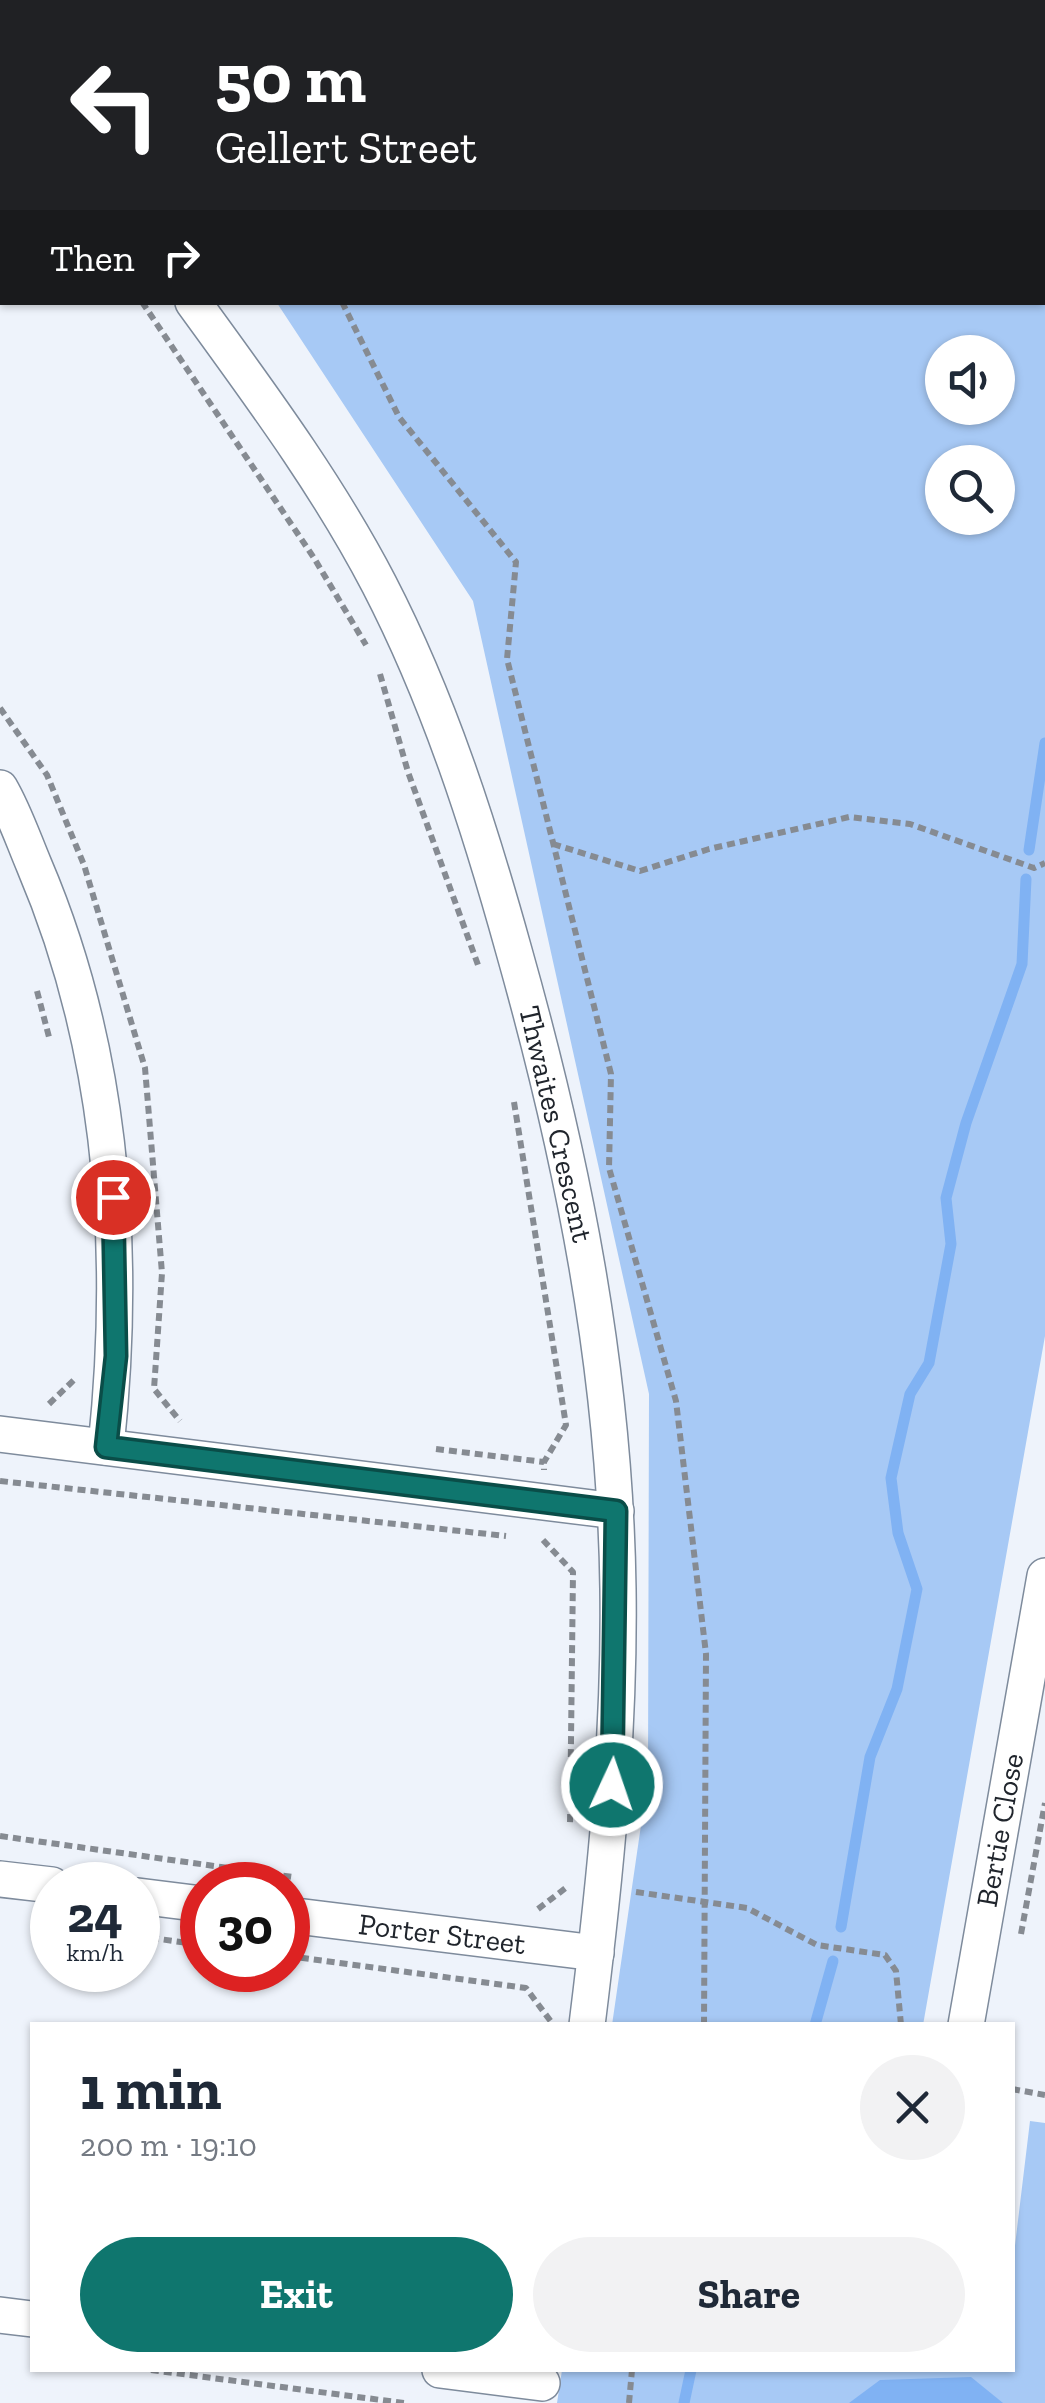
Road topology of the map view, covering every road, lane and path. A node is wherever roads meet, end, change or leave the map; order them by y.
1 (144, 305) edge
2 (195, 305) edge
3 (0, 708) edge
4 (0, 788) edge
5 (553, 844) dead end
6 (1045, 863) edge
7 (478, 967) dead end
8 (33, 974) dead end
9 (51, 1044) dead end
10 (512, 1091) dead end
11 (82, 1373) dead end
12 (42, 1410) dead end
13 (197, 1422) dead end
14 (0, 1434) edge
15 (106, 1447) junction
16 (428, 1448) dead end
17 (0, 1481) edge
18 (616, 1511) junction
19 (508, 1536) dead end
20 (527, 1539) dead end
21 (1045, 1576) edge
22 (1045, 1803) edge
23 (570, 1826) dead end
24 (0, 1836) edge
25 (185, 1862) edge
26 (0, 1879) edge
27 (30, 1882) edge
28 (569, 1885) dead end
29 (706, 1900) dead end
30 (535, 1912) dead end
31 (310, 1917) edge
32 (1018, 1951) dead end
33 (596, 1953) junction
34 (310, 1959) edge
35 (550, 2022) edge
36 (586, 2022) edge
37 (901, 2022) edge
38 (967, 2022) edge
39 (1015, 2090) edge
40 (1045, 2095) edge
41 (0, 2315) edge
42 (30, 2319) edge
43 (166, 2372) edge
44 (453, 2372) edge
45 (632, 2372) edge
46 (541, 2385) edge
47 (404, 2403) edge
48 (629, 2403) edge

1 - 7 path
2 - 18 street, Thwaites Crescent
3 - 13 path
4 - 15 street
5 - 6 path
8 - 9 path
10 - 16 path
11 - 12 path
14 - 15 street
15 - 18 street
17 - 19 path
18 - 33 street, Thwaites Crescent
20 - 23 path
21 - 38 street, Bertie Close
22 - 32 path
24 - 25 path
26 - 27 street
28 - 30 path
29 - 37 path
31 - 33 street, Porter Street
33 - 36 street, Thwaites Crescent
34 - 35 path
39 - 40 path
41 - 42 street
43 - 47 path
44 - 46 street
45 - 48 path

